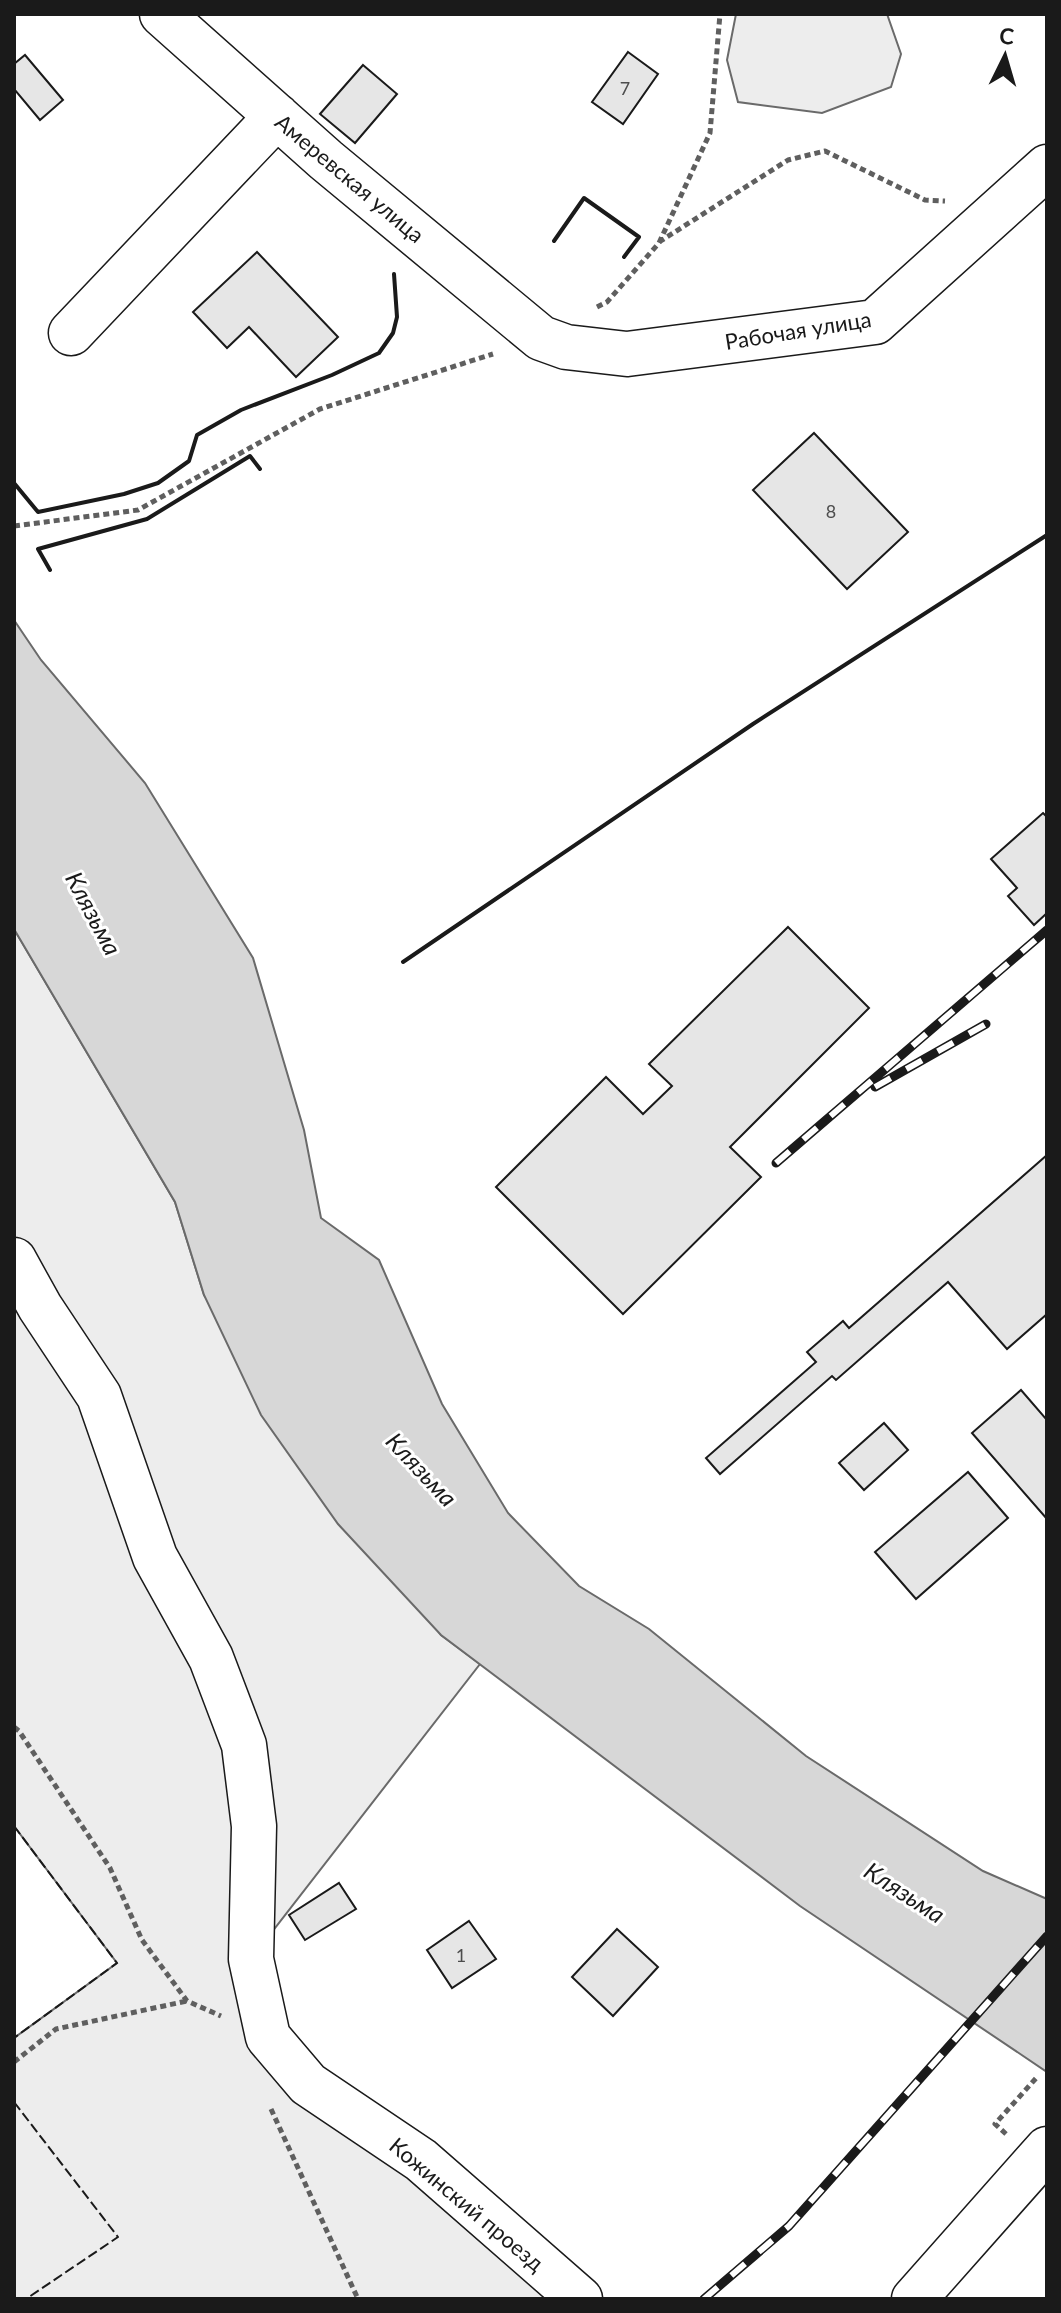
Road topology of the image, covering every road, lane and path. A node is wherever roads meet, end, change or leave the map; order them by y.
1 (162, 14) edge
2 (720, 14) edge
3 (277, 116) junction
4 (1047, 167) edge
5 (1009, 201) junction
6 (659, 243) junction
7 (71, 333) dead end
8 (541, 338) junction
9 (14, 526) edge
10 (14, 1260) edge
11 (14, 1727) edge
12 (187, 2001) junction
13 (268, 2037) junction
14 (14, 2062) edge
15 (1038, 2076) dead end
16 (270, 2106) dead end
17 (1034, 2146) edge
18 (927, 2290) edge
19 (358, 2299) edge
20 (580, 2299) edge

1 - 3 street, Амеревская улица
2 - 6 path
3 - 7 street
3 - 8 street, Амеревская улица
4 - 5 street, Рабочая улица
5 - 6 path
5 - 8 street, Рабочая улица
6 - 8 path
8 - 9 path
10 - 13 street, Кожинский проезд
11 - 12 path
12 - 13 path
12 - 14 path
13 - 20 street, Кожинский проезд
15 - 17 path
16 - 19 path
17 - 18 street

